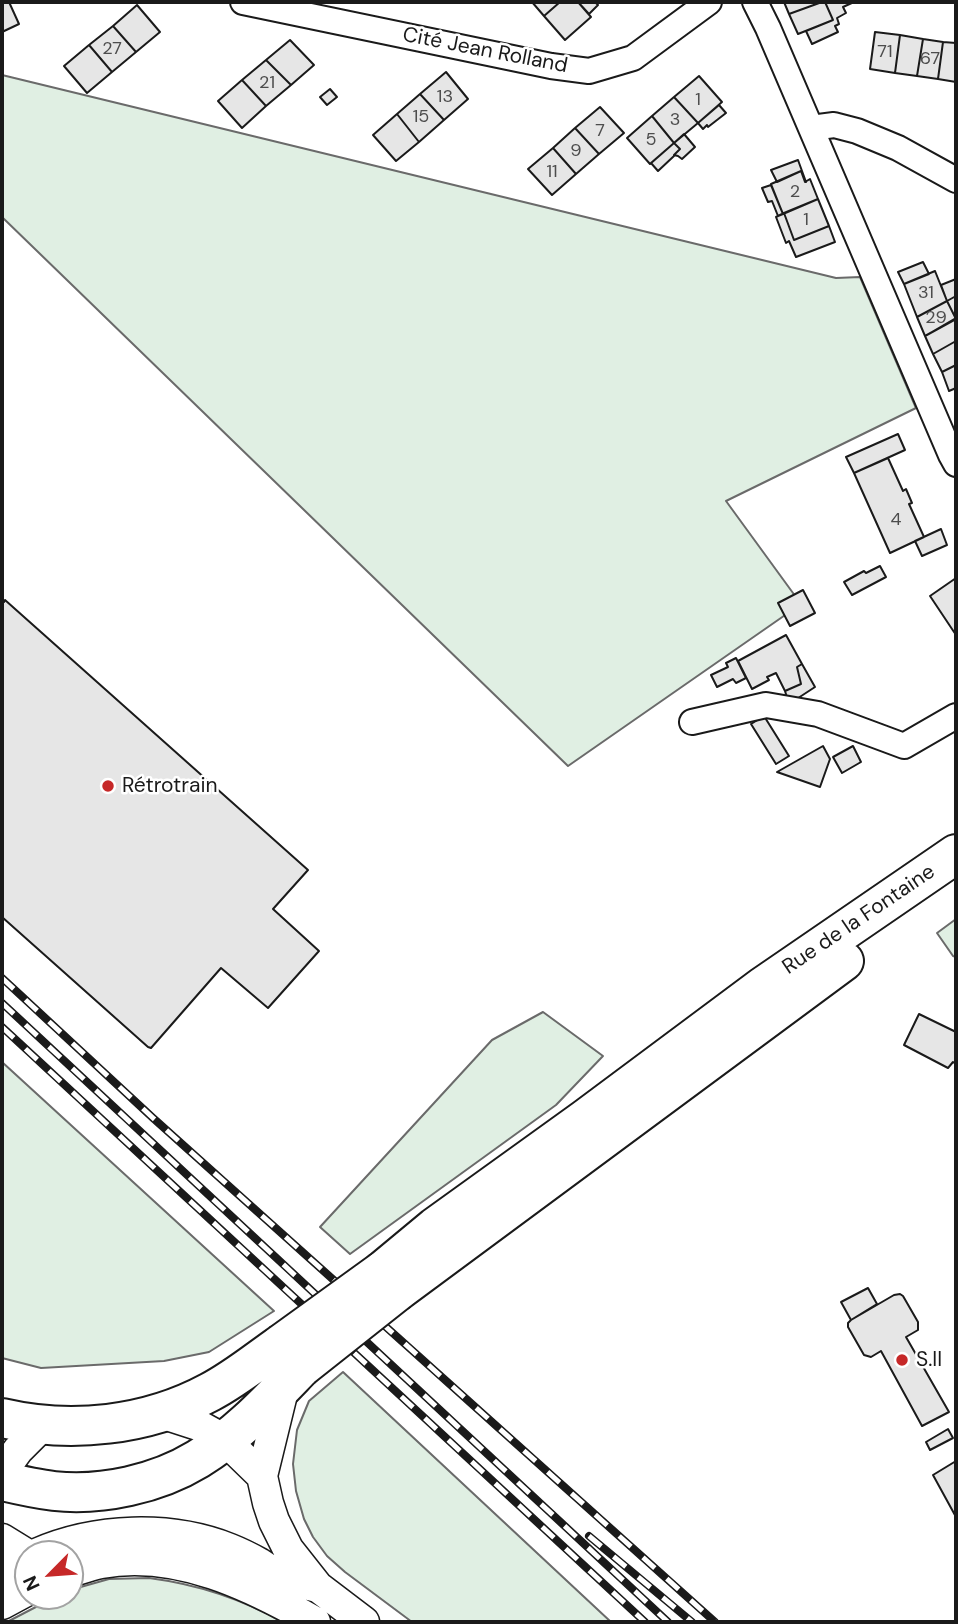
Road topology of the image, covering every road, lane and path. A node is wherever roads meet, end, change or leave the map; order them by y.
1 (243, 2) edge
2 (709, 2) edge
3 (755, 2) edge
4 (811, 128) junction
5 (956, 180) edge
6 (956, 464) edge
7 (956, 716) edge
8 (692, 722) dead end
9 (956, 854) edge
10 (956, 878) edge
11 (771, 997) junction
12 (289, 1366) junction
13 (161, 1413) junction
14 (2, 1418) edge
15 (44, 1424) junction
16 (225, 1440) junction
17 (2, 1472) edge
18 (2, 1481) edge
19 (265, 1490) junction
20 (77, 1540) edge
21 (227, 1548) junction
22 (84, 1568) edge
23 (318, 1587) junction
24 (315, 1622) edge
25 (364, 1622) edge

1 - 2 street, Cité Jean Rolland
3 - 4 street
4 - 5 street
4 - 6 street
7 - 8 street
9 - 11 main road, Rue de la Fontaine
10 - 11 main road
11 - 12 main road, bridge
12 - 13 main road
12 - 16 main road
12 - 19 street
13 - 15 main road
13 - 16 street
14 - 15 main road
15 - 17 street
16 - 18 main road
16 - 19 street
19 - 21 street
19 - 23 street
20 - 21 street
21 - 23 street
22 - 24 street
23 - 25 street

